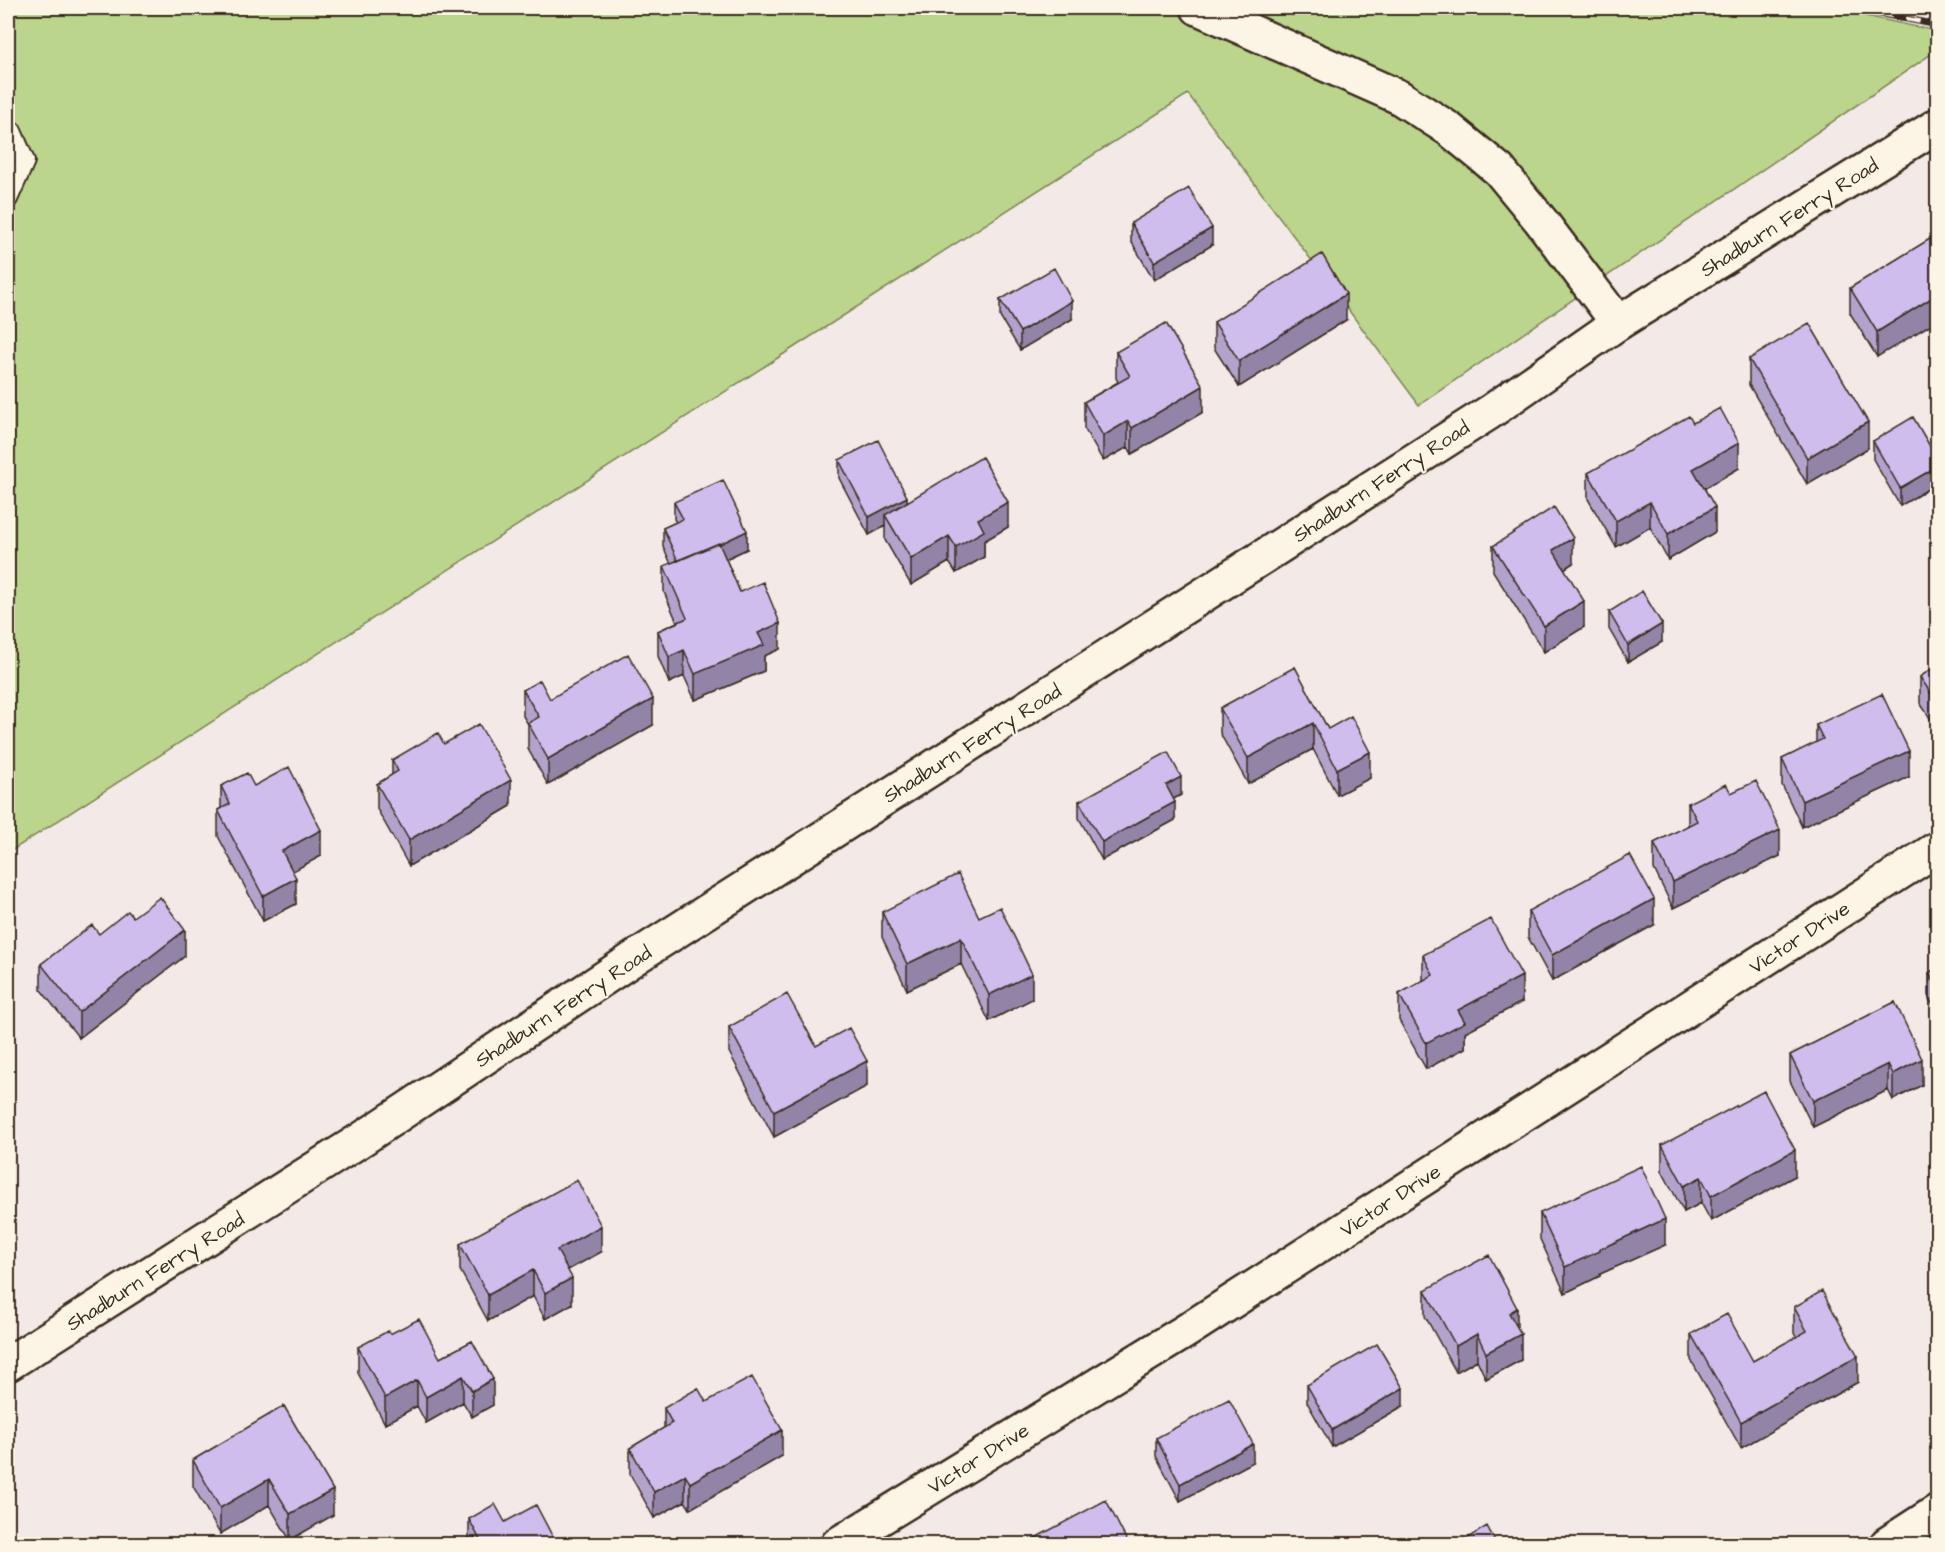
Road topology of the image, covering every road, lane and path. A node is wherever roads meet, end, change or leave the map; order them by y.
1 (1198, 8) edge
2 (1938, 125) edge
3 (8, 129) edge
4 (8, 199) edge
5 (1618, 323) junction
6 (1938, 848) edge
7 (8, 1364) edge
8 (1938, 1510) edge
9 (838, 1545) edge
10 (1887, 1545) edge

1 - 5 street
2 - 5 street, Shadburn Ferry Road
3 - 4 lane
5 - 7 street, Shadburn Ferry Road
6 - 9 street, Victor Drive
8 - 10 street

